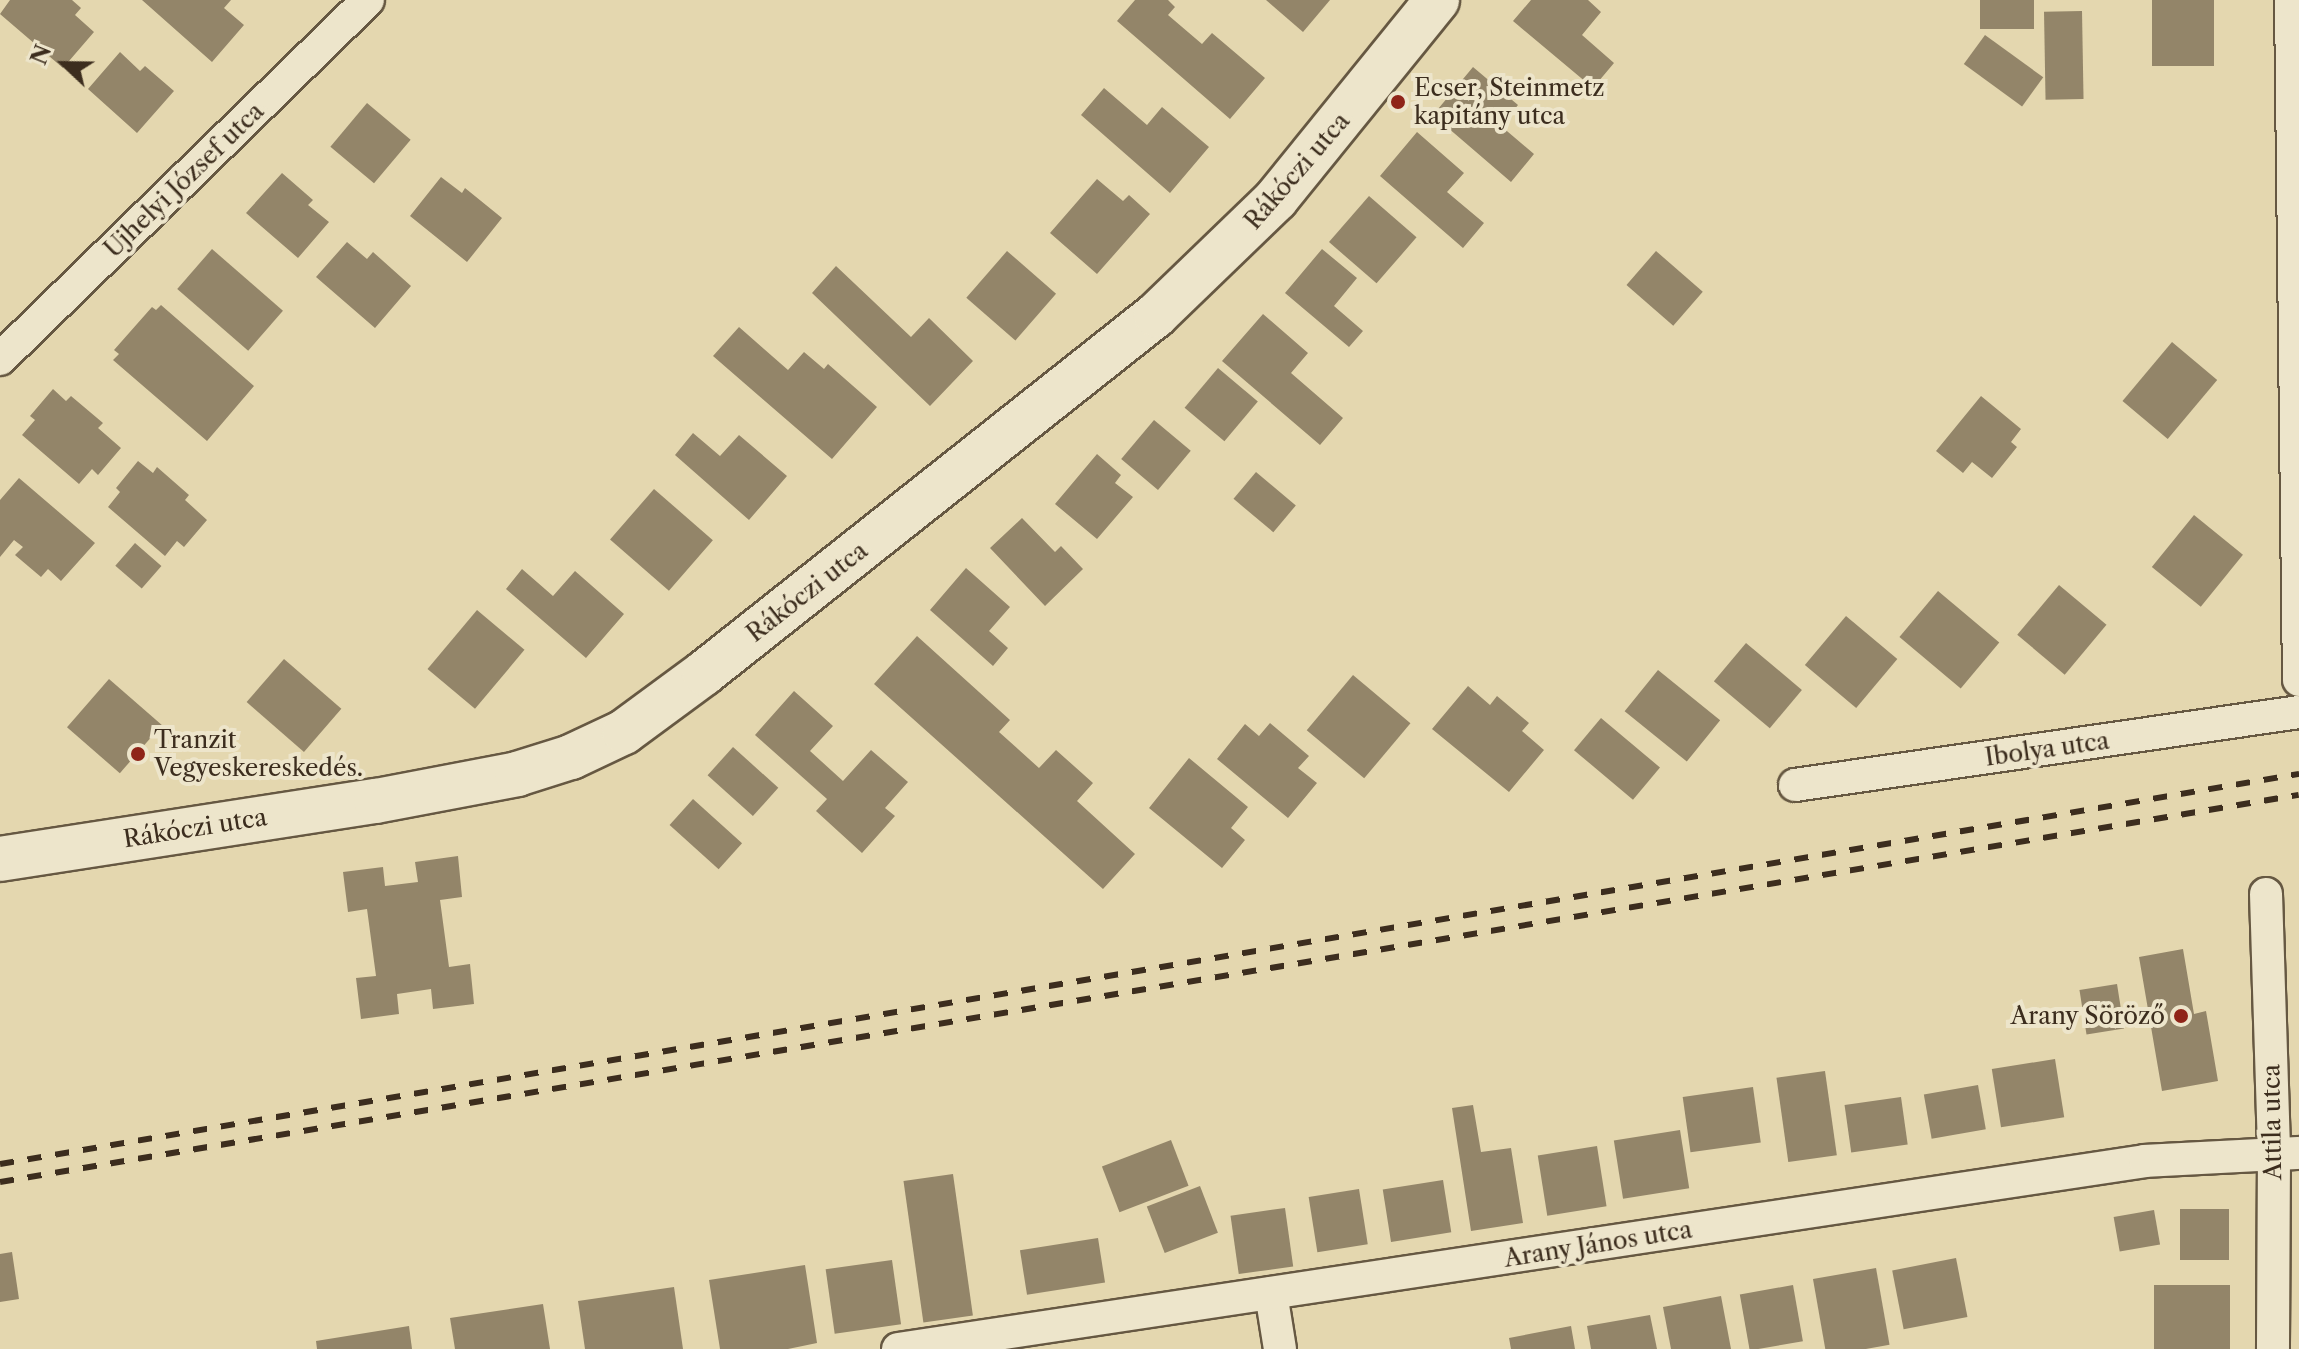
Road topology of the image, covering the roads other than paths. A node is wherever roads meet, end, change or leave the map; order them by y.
1 (368, 0) edge
2 (1437, 0) edge
3 (2291, 0) edge
4 (0, 359) edge
5 (2298, 400) edge
6 (2299, 680) edge
7 (2299, 712) edge
8 (1795, 785) dead end
9 (0, 859) edge
10 (2266, 894) dead end
11 (2286, 1153) edge
12 (1271, 1293) junction
13 (898, 1349) edge
14 (1280, 1349) edge
15 (2273, 1349) edge

1 - 4 street, Ujhelyi József utca
2 - 9 main road, Rákóczi utca
3 - 5 street
5 - 6 street
7 - 8 street, Ibolya utca
10 - 11 street, Attila utca
11 - 12 street, Arany János utca
11 - 15 street, Attila utca
12 - 13 street, Arany János utca
12 - 14 street

